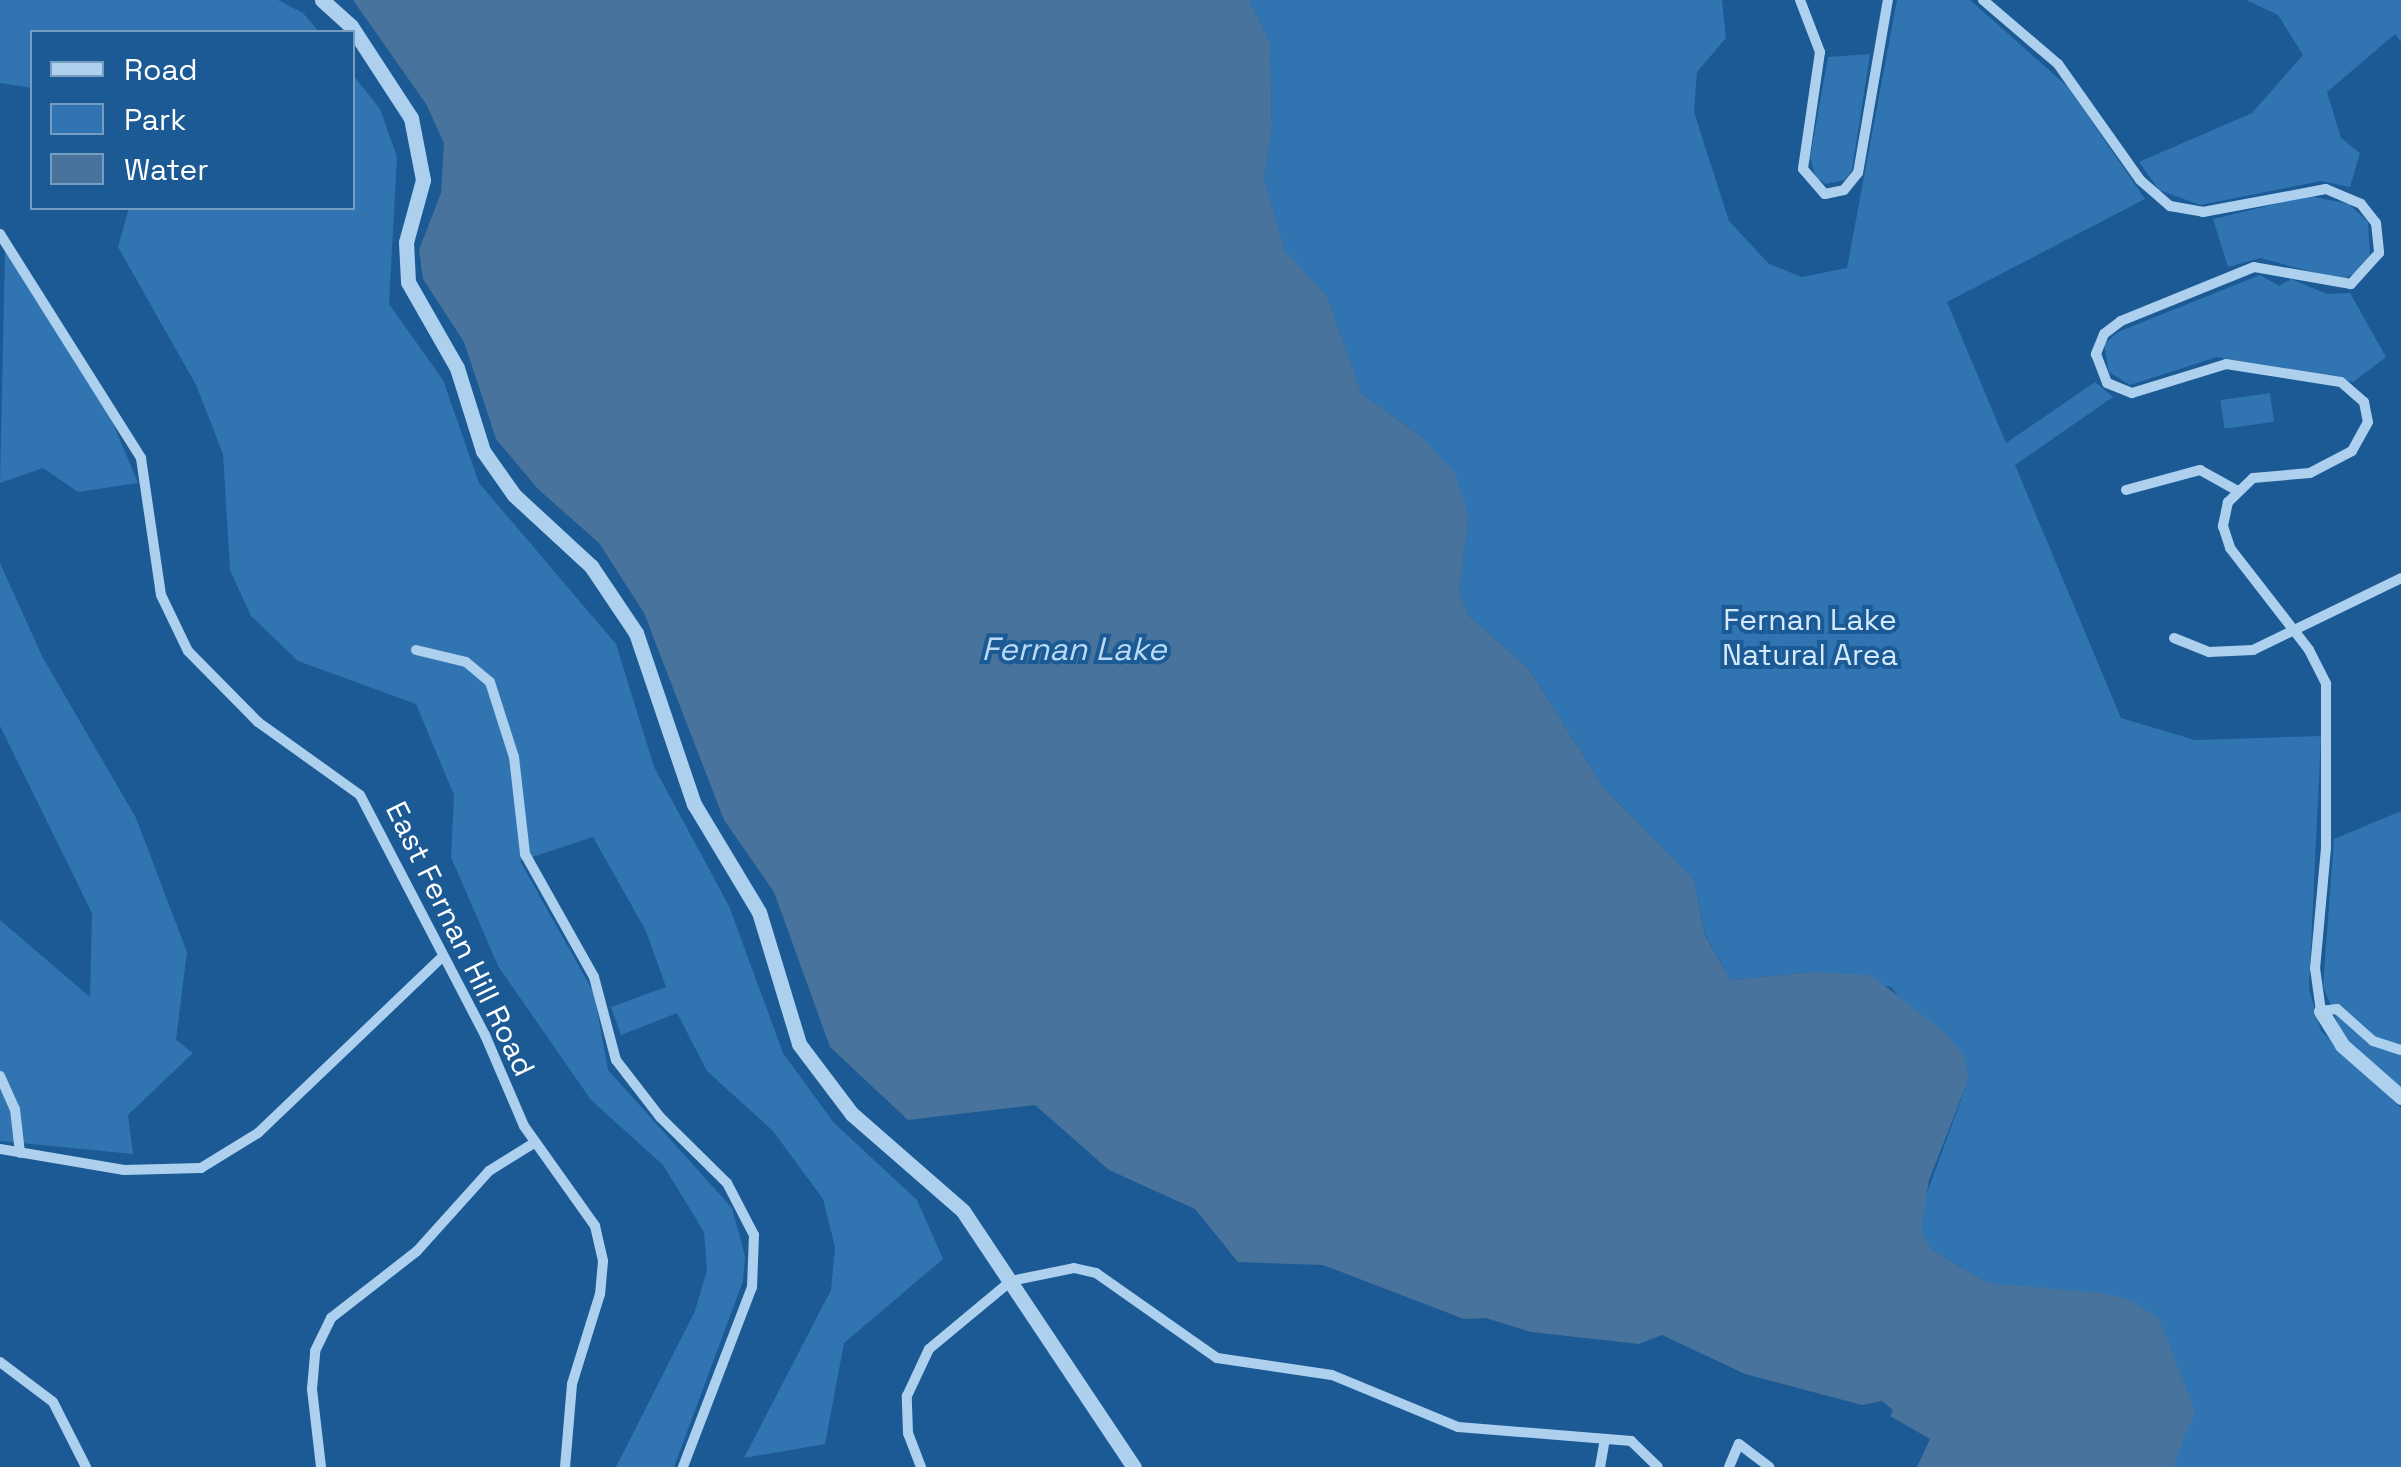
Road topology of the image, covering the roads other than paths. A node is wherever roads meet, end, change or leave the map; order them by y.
1 (322, 0) edge
2 (1800, 0) edge
3 (1888, 0) edge
4 (1983, 0) edge
5 (354, 30) edge
6 (355, 32) edge
7 (0, 234) edge
8 (2126, 490) dead end
9 (2236, 490) junction
10 (2401, 578) edge
11 (2294, 630) junction
12 (2174, 638) dead end
13 (416, 650) dead end
14 (440, 959) junction
15 (2321, 1011) junction
16 (2401, 1050) edge
17 (0, 1076) edge
18 (2401, 1097) edge
19 (534, 1143) junction
20 (0, 1149) edge
21 (20, 1153) junction
22 (1011, 1281) junction
23 (0, 1362) edge
24 (1605, 1439) junction
25 (86, 1467) edge
26 (321, 1467) edge
27 (564, 1467) edge
28 (683, 1467) edge
29 (921, 1467) edge
30 (1134, 1467) edge
31 (1600, 1467) edge
32 (1658, 1467) edge
33 (1728, 1467) edge
34 (1770, 1467) edge

1 - 5 street
2 - 3 street
4 - 9 street
6 - 22 street
7 - 14 street, East Fernan Hill Road
8 - 9 street
9 - 11 street
10 - 11 street
11 - 12 street
11 - 15 street
13 - 28 street
14 - 19 street, East Fernan Hill Road
14 - 21 street
15 - 16 street
15 - 18 street
17 - 21 street
19 - 26 street
19 - 27 street, East Fernan Hill Road
20 - 21 street
22 - 24 street
22 - 29 street
22 - 30 street
23 - 25 street
24 - 31 street
24 - 32 street
33 - 34 street

